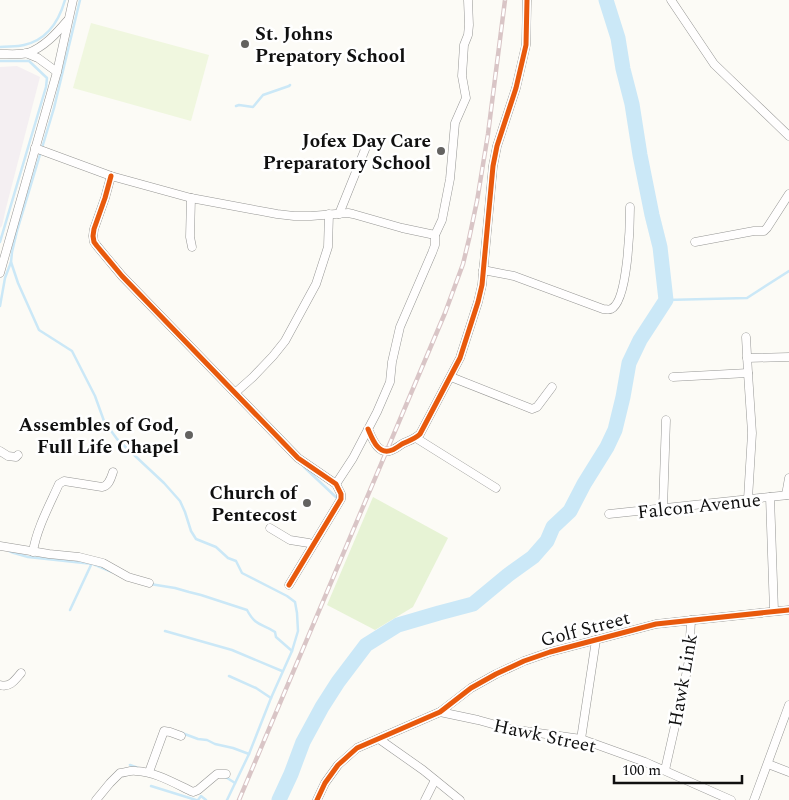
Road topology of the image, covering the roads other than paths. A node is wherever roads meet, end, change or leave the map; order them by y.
1 (73, 0) edge
2 (468, 0) edge
3 (527, 0) edge
4 (672, 0) edge
5 (68, 19) junction
6 (26, 53) junction
7 (0, 54) edge
8 (57, 72) junction
9 (789, 136) edge
10 (366, 147) dead end
11 (35, 148) junction
12 (111, 176) junction
13 (789, 194) edge
14 (190, 198) junction
15 (630, 207) dead end
16 (329, 214) junction
17 (339, 214) junction
18 (435, 235) junction
19 (695, 242) dead end
20 (192, 247) dead end
21 (483, 270) junction
22 (0, 273) edge
23 (746, 337) dead end
24 (789, 356) edge
25 (747, 358) junction
26 (748, 373) junction
27 (451, 377) junction
28 (673, 377) dead end
29 (552, 386) dead end
30 (235, 393) junction
31 (666, 420) dead end
32 (368, 429) junction
33 (416, 438) junction
34 (0, 451) edge
35 (18, 455) dead end
36 (113, 472) dead end
37 (789, 478) edge
38 (336, 484) junction
39 (496, 488) dead end
40 (788, 495) edge
41 (770, 497) junction
42 (748, 499) junction
43 (663, 508) junction
44 (609, 514) dead end
45 (270, 528) dead end
46 (0, 546) edge
47 (312, 546) junction
48 (33, 552) junction
49 (149, 582) dead end
50 (289, 585) dead end
51 (789, 610) edge
52 (774, 611) junction
53 (692, 620) junction
54 (596, 640) junction
55 (21, 673) dead end
56 (0, 685) edge
57 (789, 705) edge
58 (440, 712) junction
59 (181, 736) dead end
60 (379, 738) junction
61 (581, 739) junction
62 (768, 764) junction
63 (664, 770) junction
64 (149, 772) junction
65 (789, 772) edge
66 (226, 774) dead end
67 (435, 780) junction
68 (96, 800) edge
69 (317, 800) edge
70 (425, 800) edge
71 (460, 800) edge
72 (731, 800) edge
73 (754, 800) edge

1 - 5 street
2 - 18 street
3 - 21 street
4 - 9 street
5 - 6 street
5 - 8 street
6 - 7 street
6 - 8 street
8 - 11 street
10 - 17 street
11 - 12 street
11 - 22 street
12 - 14 street
12 - 30 street
13 - 19 street
14 - 16 street
14 - 20 street
15 - 21 street
16 - 17 street
16 - 30 street
17 - 18 street
18 - 32 street
21 - 27 street
23 - 25 street
24 - 25 street
25 - 26 street
26 - 28 street
26 - 42 street
27 - 29 street
27 - 33 street
30 - 38 street
31 - 43 street
32 - 33 street
32 - 38 street
33 - 39 street
34 - 35 street
36 - 48 street
37 - 40 street
38 - 47 street
40 - 41 street, Falcon Avenue
41 - 42 street, Falcon Avenue
41 - 52 street
42 - 43 street, Falcon Avenue
43 - 44 street, Falcon Avenue
45 - 47 street
46 - 48 street
47 - 50 street
48 - 49 street
51 - 52 street, Golf Street
52 - 53 street, Golf Street
53 - 54 street, Golf Street
53 - 63 street, Hawk Link
54 - 58 street, Golf Street
54 - 61 street
55 - 56 street
57 - 62 street
58 - 60 street, Golf Street
58 - 61 street, Hawk Street
59 - 64 street
60 - 67 street
60 - 69 street, Golf Street
61 - 63 street, Hawk Street
62 - 65 street
62 - 73 street
63 - 72 street, Hawk Street
64 - 66 street
64 - 68 street
67 - 70 street
67 - 71 street

